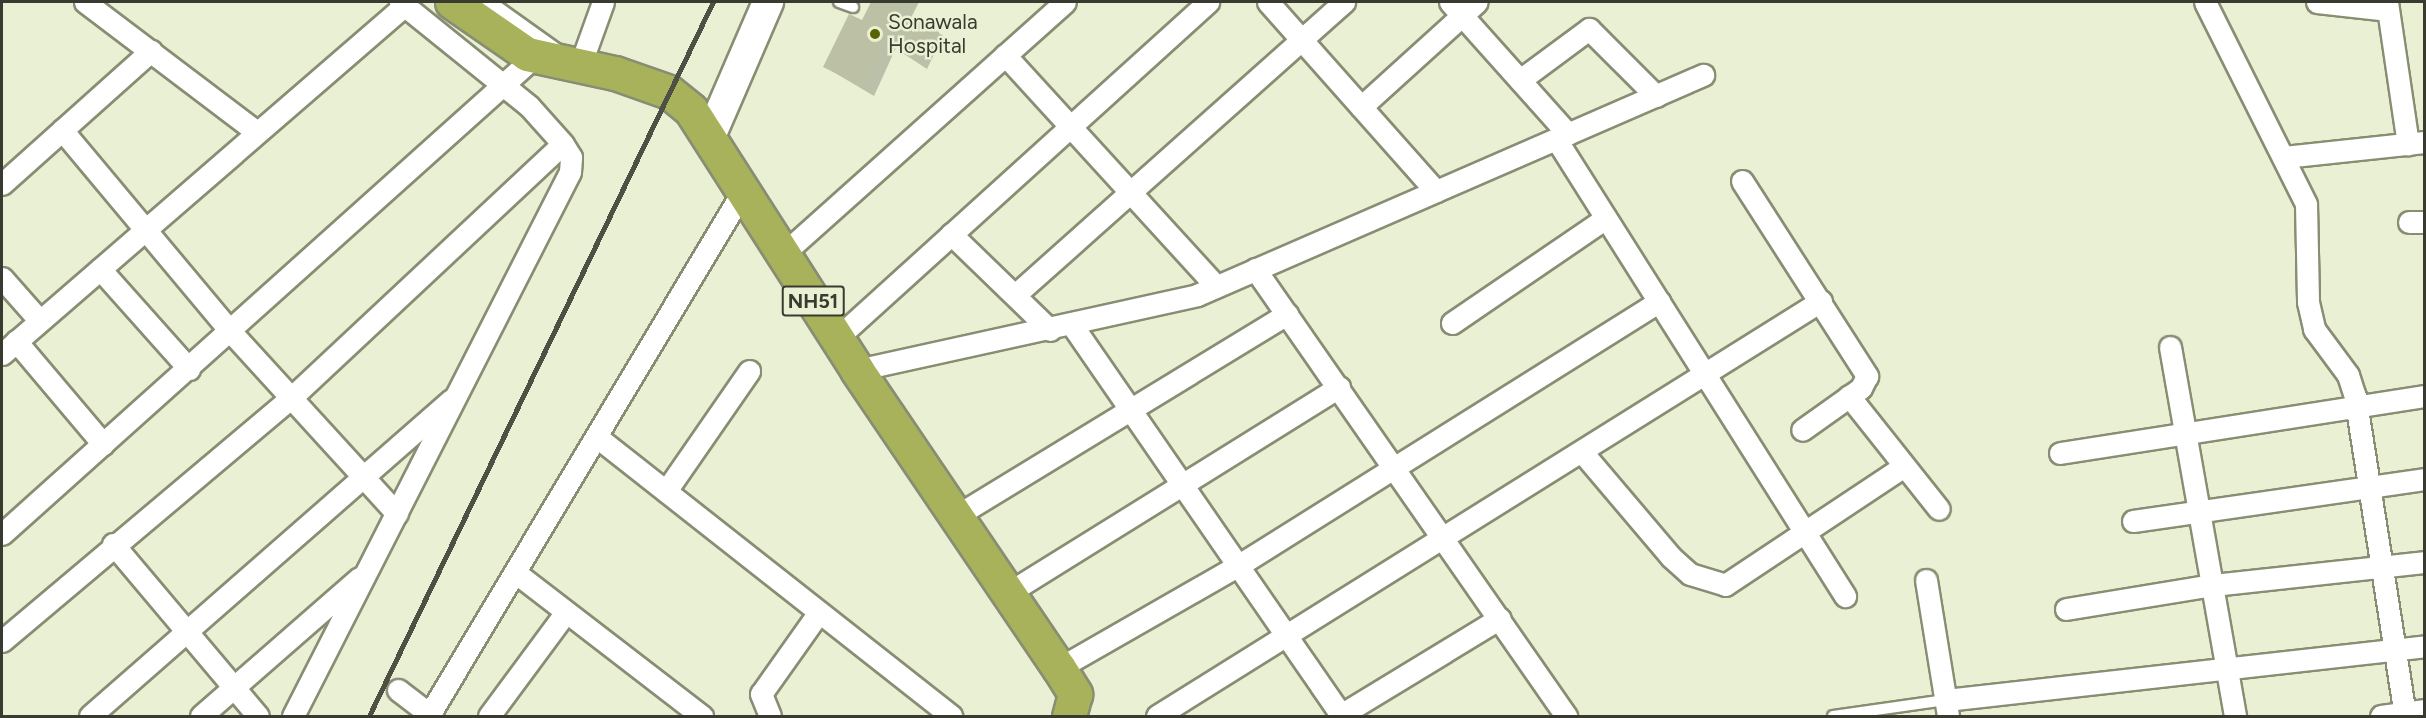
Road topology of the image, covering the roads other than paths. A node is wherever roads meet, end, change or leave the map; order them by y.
1 (85, 2) edge
2 (452, 2) edge
3 (482, 2) edge
4 (603, 2) edge
5 (768, 2) edge
6 (839, 2) edge
7 (1065, 2) edge
8 (1208, 2) edge
9 (1268, 2) edge
10 (1344, 2) edge
11 (2205, 2) edge
12 (2317, 2) edge
13 (402, 3) edge
14 (1463, 6) edge
15 (2387, 6) edge
16 (852, 7) dead end
17 (1301, 39) junction
18 (151, 51) junction
19 (1005, 55) junction
20 (559, 60) junction
21 (1703, 75) dead end
22 (1520, 80) junction
23 (505, 85) junction
24 (1656, 96) junction
25 (1361, 107) junction
26 (1070, 125) junction
27 (62, 130) junction
28 (257, 132) junction
29 (711, 134) junction
30 (1562, 136) junction
31 (2416, 143) edge
32 (562, 144) junction
33 (2284, 157) junction
34 (1742, 181) dead end
35 (2, 184) edge
36 (743, 191) junction
37 (1131, 191) junction
38 (1436, 191) junction
39 (1606, 218) junction
40 (146, 229) junction
41 (951, 234) junction
42 (783, 254) junction
43 (100, 269) junction
44 (1256, 269) junction
45 (2, 278) edge
46 (1216, 286) junction
47 (1015, 295) junction
48 (1821, 301) junction
49 (1659, 302) junction
50 (1287, 314) junction
51 (40, 321) junction
52 (1452, 323) dead end
53 (1072, 325) junction
54 (1050, 330) junction
55 (231, 332) junction
56 (837, 338) junction
57 (2170, 347) dead end
58 (9, 348) edge
59 (189, 369) junction
60 (857, 370) junction
61 (749, 371) dead end
62 (1705, 375) junction
63 (1339, 387) junction
64 (460, 392) junction
65 (1849, 396) junction
66 (2424, 396) edge
67 (291, 398) junction
68 (1129, 407) junction
69 (2357, 407) junction
70 (1802, 430) dead end
71 (2186, 436) junction
72 (597, 437) junction
73 (103, 444) junction
74 (1582, 452) junction
75 (2060, 453) dead end
76 (1394, 463) junction
77 (1904, 466) junction
78 (364, 477) junction
79 (2424, 479) edge
80 (1184, 487) junction
81 (2369, 488) junction
82 (666, 491) junction
83 (1939, 509) dead end
84 (2199, 510) junction
85 (397, 514) junction
86 (956, 516) junction
87 (2133, 521) dead end
88 (2, 534) edge
89 (1806, 534) junction
90 (1446, 537) junction
91 (112, 544) junction
92 (2424, 562) edge
93 (1239, 565) junction
94 (2382, 568) junction
95 (368, 570) junction
96 (516, 573) junction
97 (1926, 580) dead end
98 (2213, 585) junction
99 (1008, 593) junction
100 (1845, 596) dead end
101 (2066, 609) dead end
102 (566, 612) junction
103 (819, 612) junction
104 (1500, 618) junction
105 (187, 632) junction
106 (1288, 635) junction
107 (2, 641) edge
108 (2424, 645) edge
109 (2393, 651) junction
110 (1059, 668) junction
111 (2224, 670) junction
112 (234, 688) junction
113 (398, 690) dead end
114 (1947, 708) edge
115 (2411, 713) edge
116 (430, 716) edge
117 (1072, 716) edge
118 (1341, 716) edge
119 (90, 717) edge
120 (201, 717) edge
121 (258, 717) edge
122 (292, 717) edge
123 (489, 717) edge
124 (702, 717) edge
125 (770, 717) edge
126 (951, 717) edge
127 (1157, 717) edge
128 (1566, 717) edge
129 (1833, 717) edge
130 (2235, 717) edge
131 (2382, 717) edge

1 - 18 street
2 - 20 highway, NH51
3 - 20 street
4 - 20 street
5 - 29 main road
6 - 16 lane
7 - 19 street
8 - 26 street
9 - 17 street
10 - 17 street
11 - 33 street
12 - 15 street
13 - 23 street
13 - 28 street
14 - 22 street
14 - 25 street
15 - 31 street
17 - 25 street
17 - 37 street
18 - 27 street
18 - 28 street
19 - 26 street
19 - 42 street
20 - 23 street
20 - 29 highway, NH51
21 - 24 street
22 - 24 street
22 - 30 street
23 - 32 street
23 - 55 street
24 - 30 street
25 - 38 street
26 - 37 street
26 - 41 street
27 - 35 street
27 - 40 street
28 - 40 street
29 - 36 highway, NH51
30 - 38 street
30 - 39 street
31 - 33 street
32 - 64 street
32 - 67 street
33 - 69 street
34 - 48 street
36 - 42 highway, NH51
36 - 72 street
37 - 46 street
37 - 47 street
38 - 44 street
39 - 49 street
39 - 52 street
40 - 43 street
40 - 55 street
41 - 47 street
41 - 56 street
42 - 56 highway, NH51
43 - 51 street
43 - 59 street
44 - 46 street
44 - 50 street
45 - 51 street
46 - 53 street
47 - 54 street
48 - 62 street
48 - 65 street
49 - 62 street
49 - 76 street
50 - 63 street
50 - 68 street
51 - 58 street
53 - 54 street
53 - 68 street
54 - 60 street
55 - 59 street
55 - 67 street
56 - 60 highway, NH51
57 - 71 street
58 - 73 street
59 - 73 street
60 - 86 highway, NH51
61 - 82 street
62 - 74 street
62 - 89 street
63 - 76 street
63 - 80 street
64 - 78 street
64 - 85 street
65 - 70 street
65 - 77 street
66 - 69 street
67 - 78 street
67 - 91 street
68 - 80 street
68 - 86 street
69 - 71 street
69 - 81 street
71 - 75 street
71 - 84 street
72 - 82 street
72 - 96 street
73 - 88 street
74 - 89 street
74 - 90 street
76 - 90 street
76 - 93 street
77 - 83 street
77 - 89 street
78 - 85 street
78 - 105 street
79 - 81 street
80 - 93 street
80 - 99 street
81 - 84 street
81 - 94 street
82 - 103 street
84 - 87 street
84 - 98 street
85 - 95 street
86 - 99 highway, NH51
89 - 100 street
90 - 104 street
90 - 106 street
91 - 105 street
91 - 107 street
92 - 94 street
93 - 106 street
93 - 110 street
94 - 98 street
94 - 109 street
95 - 112 street
95 - 122 street
96 - 102 street
96 - 116 street
97 - 114 street
98 - 101 street
98 - 111 street
99 - 110 highway, NH51
102 - 123 street
102 - 124 street
103 - 125 street
103 - 126 street
104 - 118 street
104 - 128 street
105 - 112 street
105 - 119 street
106 - 118 street
106 - 127 street
108 - 109 street
109 - 111 street
109 - 115 street
110 - 117 highway, NH51
111 - 114 street
111 - 130 street
112 - 120 street
112 - 121 street
113 - 116 street
114 - 129 lane
115 - 131 street

